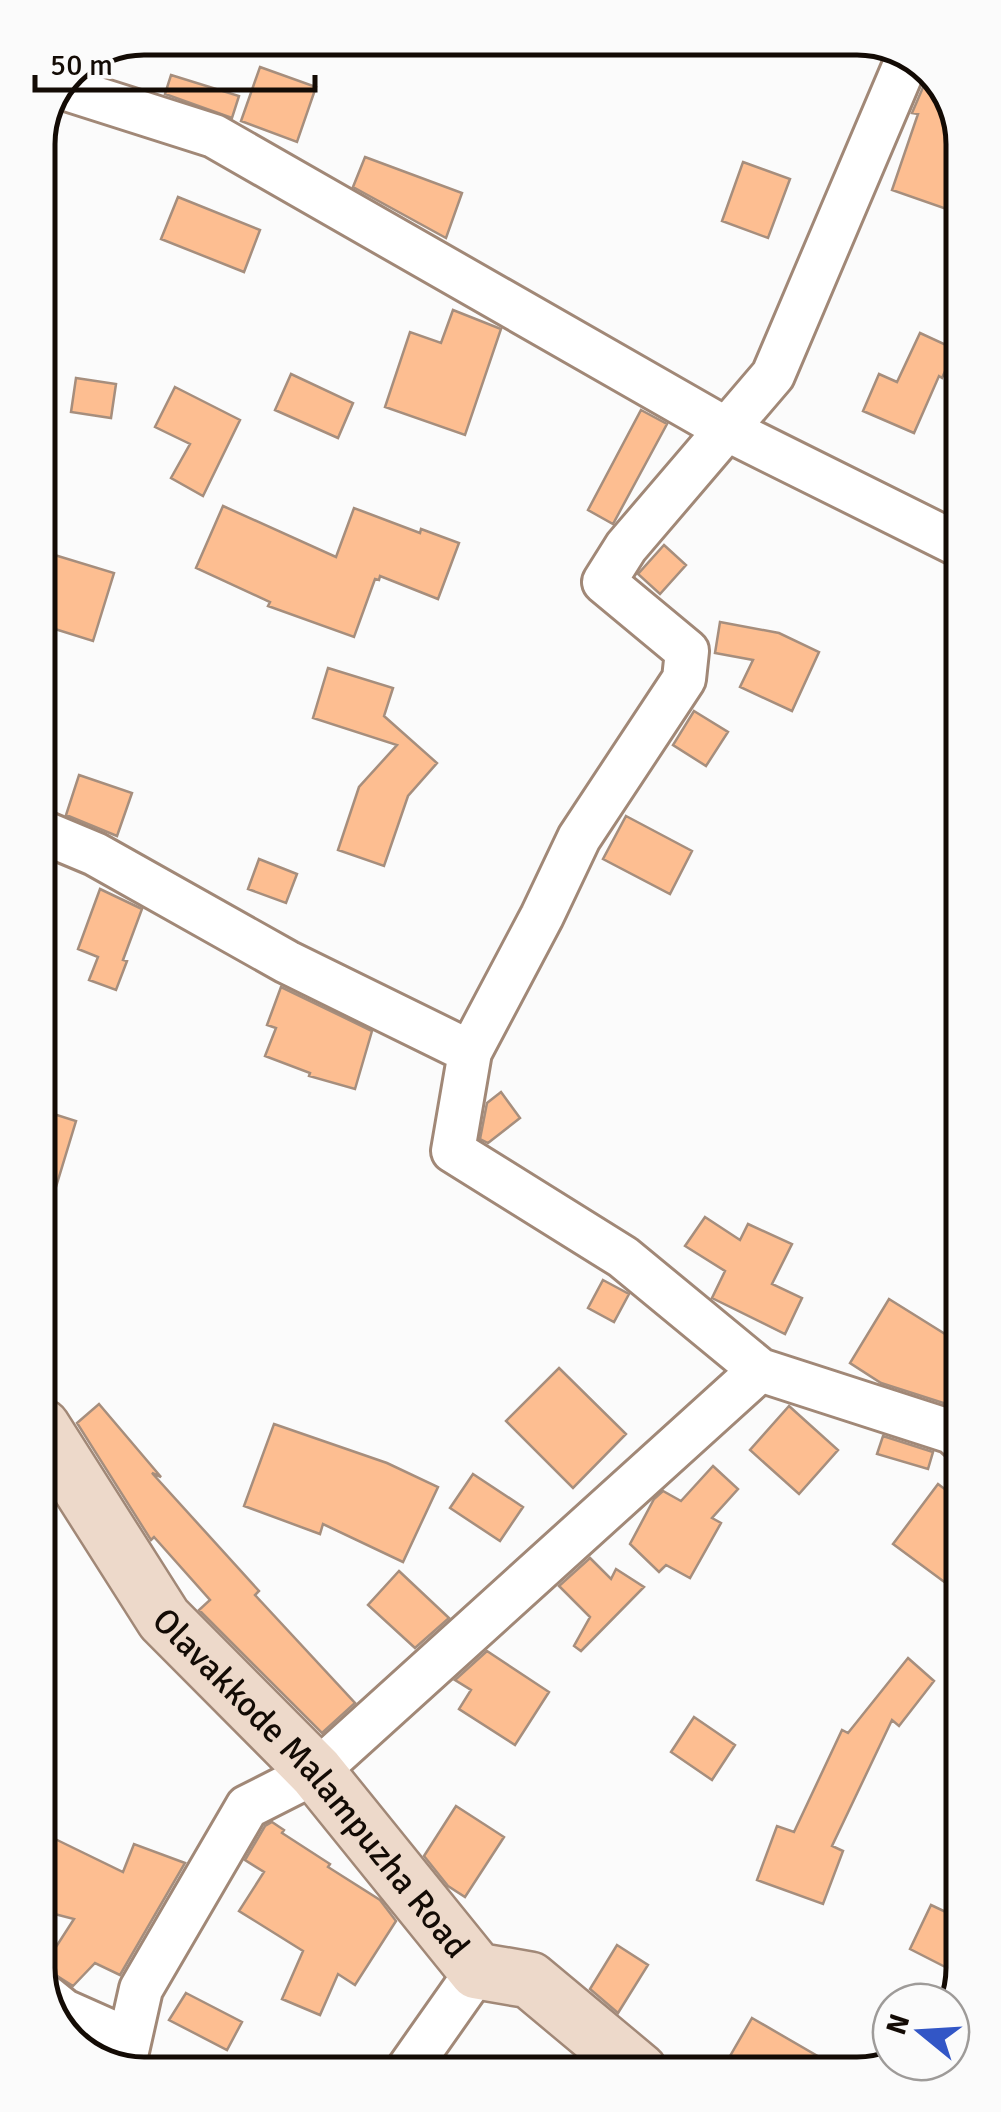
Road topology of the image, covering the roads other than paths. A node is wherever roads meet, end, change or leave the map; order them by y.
1 (903, 68) edge
2 (72, 92) edge
3 (726, 430) junction
4 (946, 539) edge
5 (55, 837) edge
6 (470, 1052) junction
7 (760, 1370) junction
8 (946, 1430) edge
9 (55, 1447) edge
10 (316, 1772) junction
11 (477, 1971) junction
12 (68, 2014) edge
13 (125, 2054) edge
14 (417, 2057) edge
15 (622, 2057) edge

1 - 3 street
2 - 3 street
3 - 4 street
3 - 6 street
5 - 6 street
6 - 7 street
7 - 8 street
7 - 10 street
9 - 10 main road, Olavakkode Malampuzha Road
10 - 11 main road, Olavakkode Malampuzha Road
10 - 13 street
11 - 14 street
11 - 15 main road, Olavakkode Malampuzha Road
12 - 13 street

